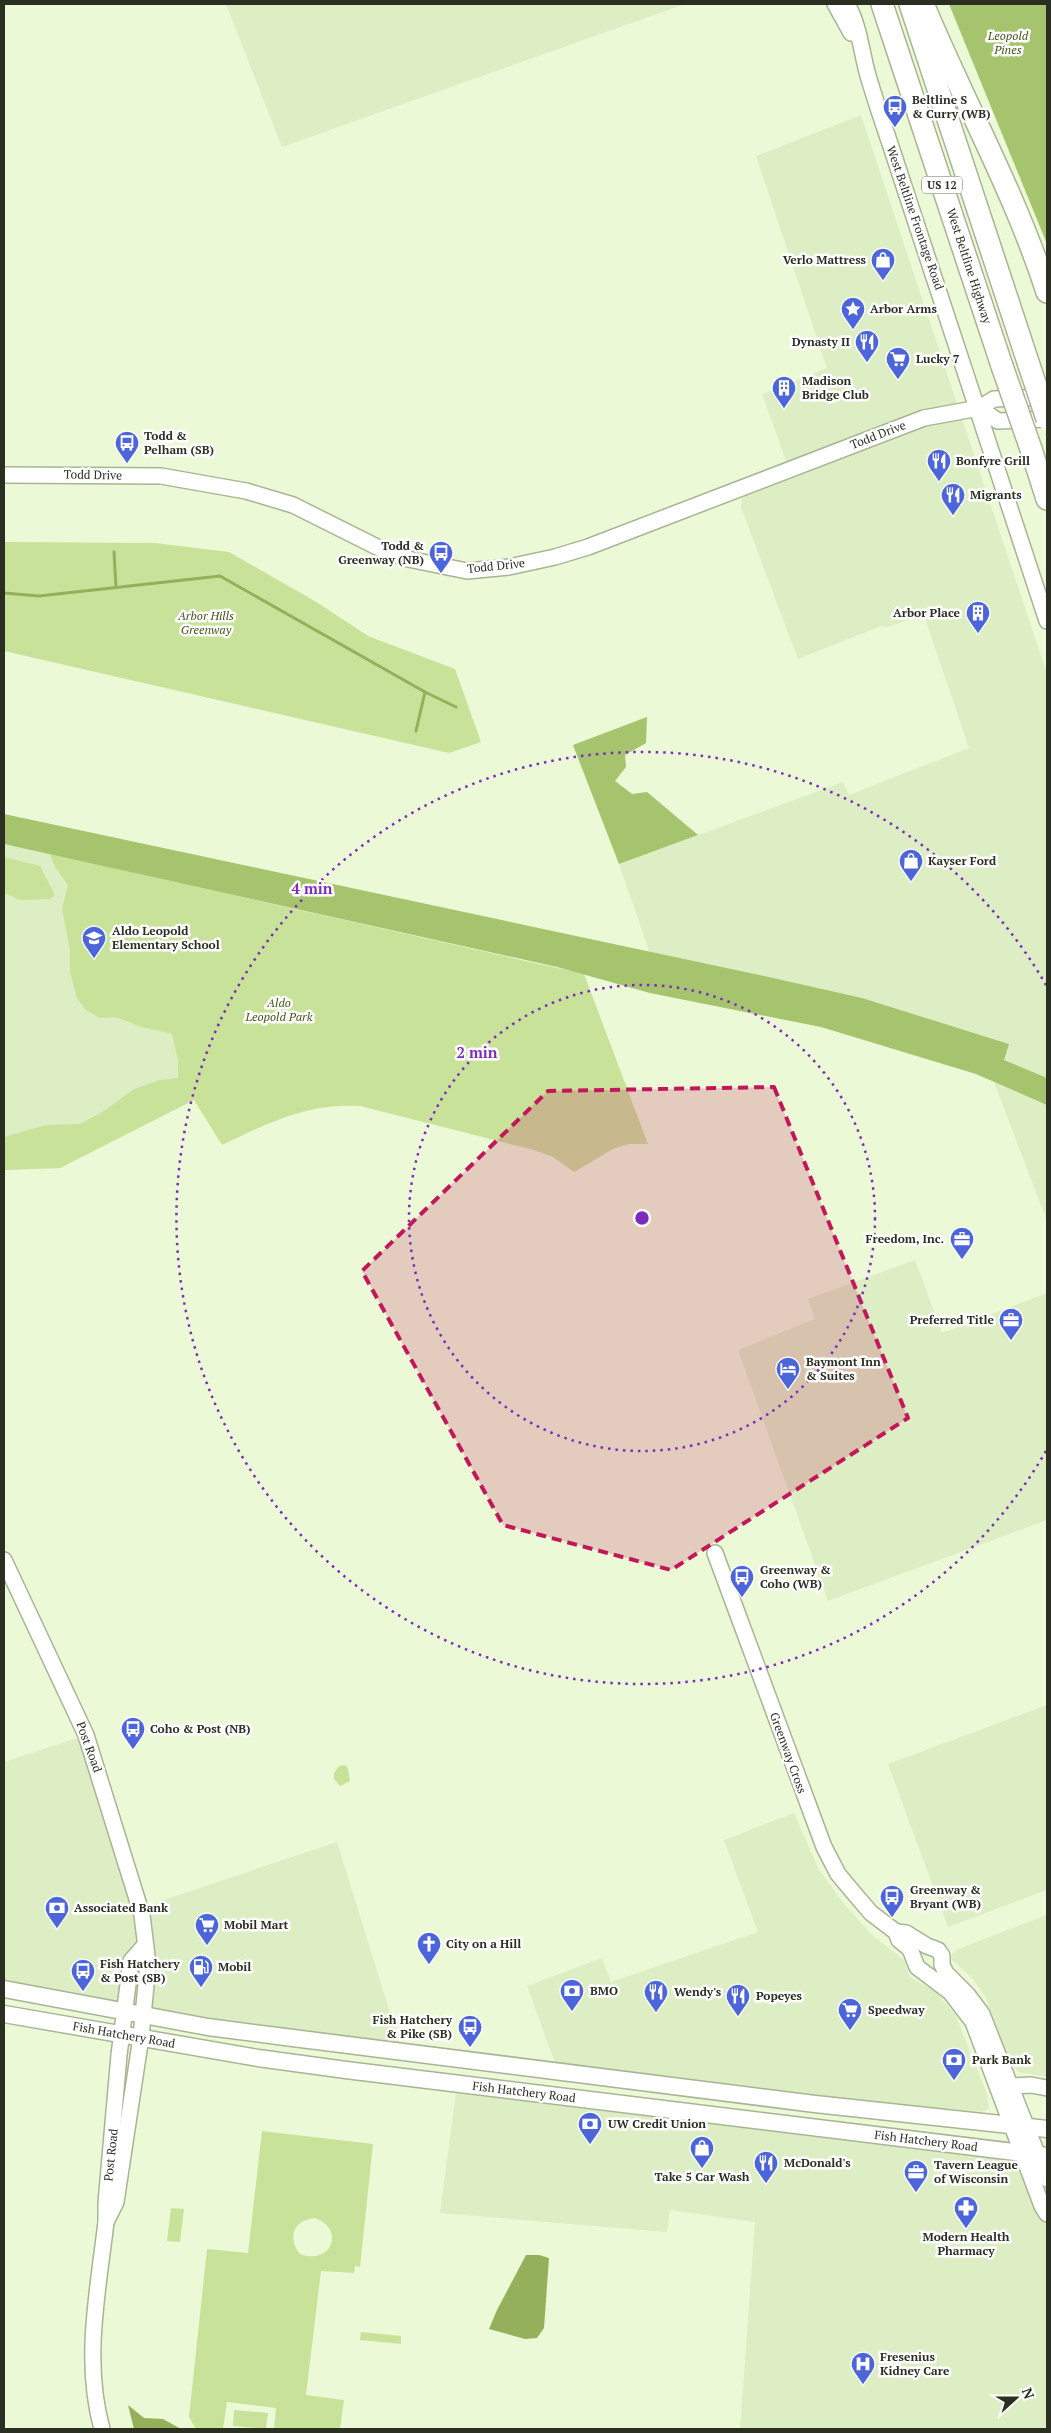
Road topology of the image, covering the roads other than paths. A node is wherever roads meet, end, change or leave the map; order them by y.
1 (835, 4) edge
2 (847, 4) edge
3 (882, 4) edge
4 (910, 4) edge
5 (923, 4) edge
6 (859, 42) junction
7 (1047, 292) edge
8 (1047, 397) edge
9 (979, 408) junction
10 (1047, 419) edge
11 (4, 474) edge
12 (1047, 499) edge
13 (1047, 621) edge
14 (715, 1552) dead end
15 (4, 1560) edge
16 (896, 1932) junction
17 (145, 1945) junction
18 (927, 1946) junction
19 (916, 1964) junction
20 (942, 1965) junction
21 (929, 1974) junction
22 (4, 1989) edge
23 (125, 2012) junction
24 (4, 2014) edge
25 (143, 2015) junction
26 (122, 2034) junction
27 (141, 2037) junction
28 (379, 2049) junction
29 (346, 2070) junction
30 (1012, 2086) junction
31 (1047, 2088) edge
32 (769, 2098) junction
33 (815, 2104) junction
34 (738, 2118) junction
35 (781, 2123) junction
36 (1019, 2126) junction
37 (1047, 2129) edge
38 (1021, 2153) junction
39 (1043, 2156) edge
40 (1047, 2179) edge
41 (1047, 2214) edge
42 (106, 2222) junction
43 (102, 2429) edge

1 - 6 street, West Beltline Frontage Road
2 - 6 street, West Beltline Frontage Road
3 - 12 highway, West Beltline Highway / US 12, bridge
4 - 10 highway, West Beltline Highway / US 12, bridge
5 - 7 highway
6 - 9 street, West Beltline Frontage Road
8 - 9 street, Todd Drive
9 - 10 street
9 - 11 street, Todd Drive
9 - 13 street, West Beltline Frontage Road
14 - 16 street, Greenway Cross
15 - 17 street, Post Road
16 - 18 street, Greenway Cross
16 - 19 street, Greenway Cross
17 - 23 street, Post Road
17 - 25 street, Post Road
18 - 19 street
18 - 20 street, Greenway Cross
19 - 21 street, Greenway Cross
20 - 21 street
20 - 30 street, Greenway Cross
21 - 36 street, Greenway Cross
22 - 23 main road, Fish Hatchery Road
23 - 25 main road, Fish Hatchery Road
23 - 26 street, Post Road
24 - 26 main road, Fish Hatchery Road
25 - 27 street, Post Road
25 - 28 main road, Fish Hatchery Road
26 - 27 main road, Fish Hatchery Road
26 - 42 street, Post Road
27 - 29 main road, Fish Hatchery Road
27 - 42 street, Post Road
28 - 29 main road
28 - 32 main road, Fish Hatchery Road
29 - 34 main road, Fish Hatchery Road
30 - 31 street
30 - 36 street, Greenway Cross
32 - 33 main road, Fish Hatchery Road
32 - 34 main road
33 - 35 main road
33 - 36 main road, Fish Hatchery Road
34 - 35 main road, Fish Hatchery Road
35 - 38 main road, Fish Hatchery Road
36 - 37 main road, Fish Hatchery Road
36 - 38 street, Greenway Cross
36 - 39 street, Greenway Cross
38 - 39 main road, Fish Hatchery Road
38 - 41 street, Greenway Cross
39 - 40 street, Greenway Cross
42 - 43 street, Post Road

